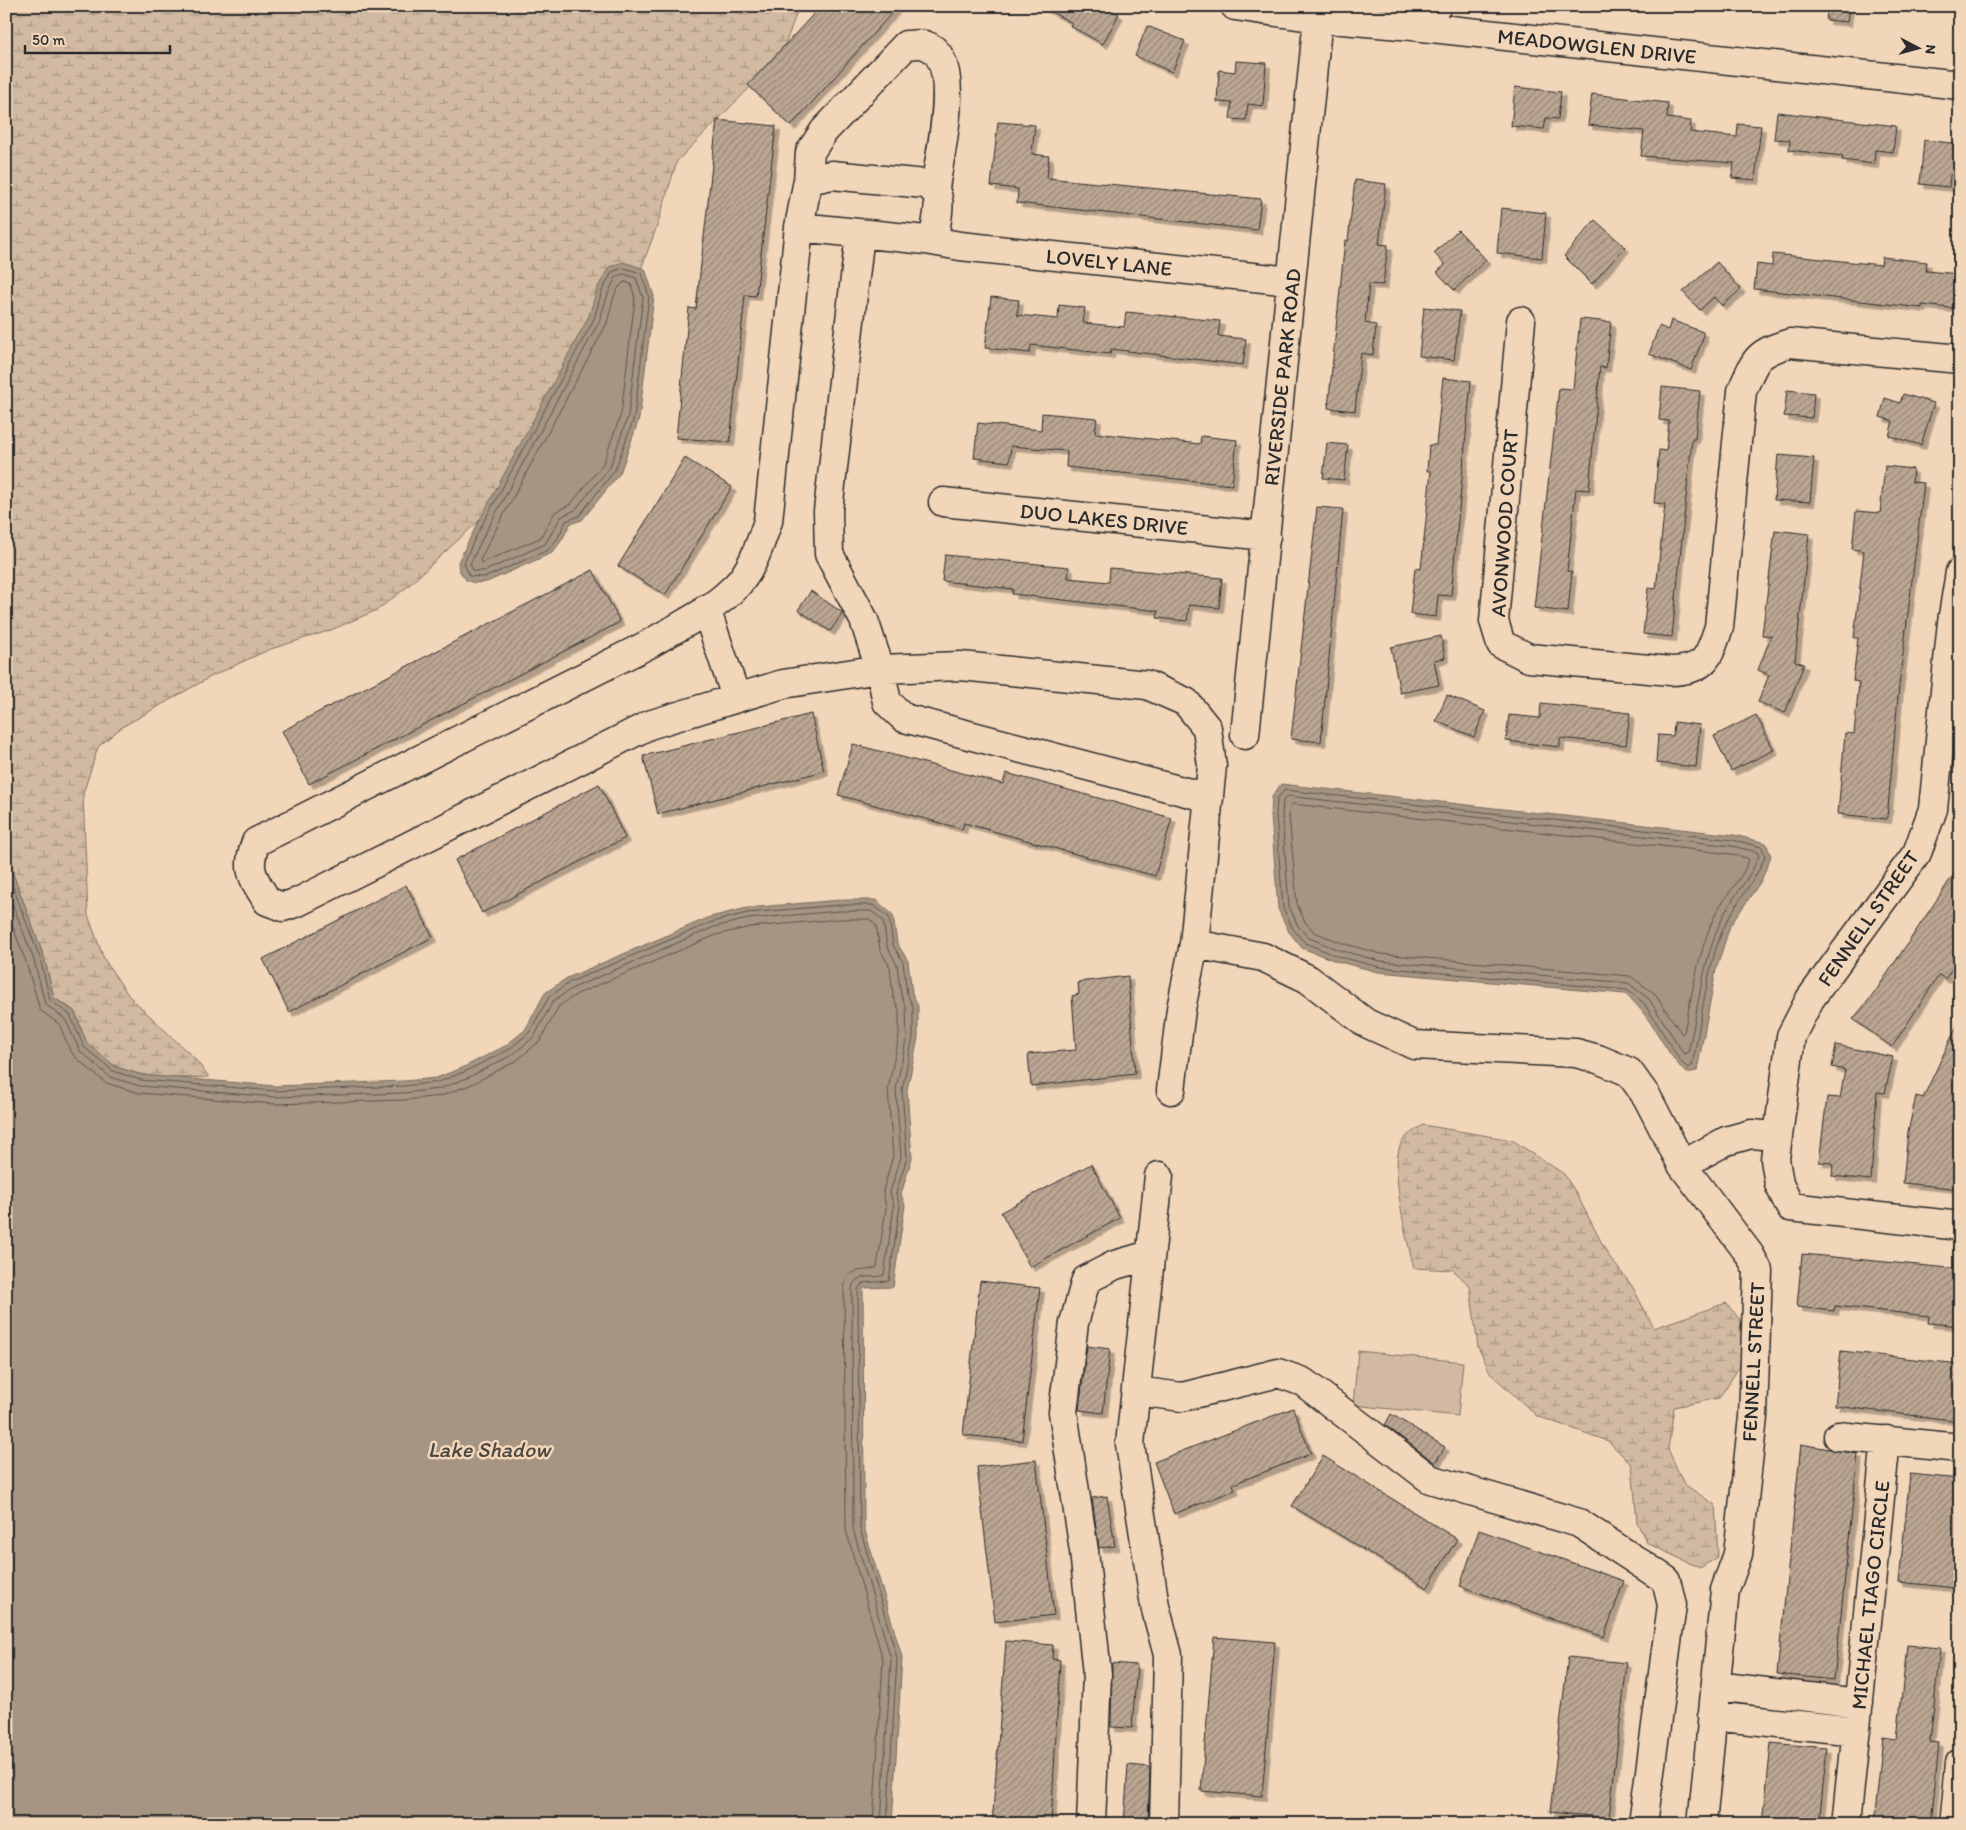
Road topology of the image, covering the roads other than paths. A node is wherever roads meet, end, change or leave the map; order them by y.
1 (1235, 6) edge
2 (1437, 6) edge
3 (1318, 18) junction
4 (1413, 26) junction
5 (1960, 85) edge
6 (808, 180) junction
7 (935, 188) junction
8 (799, 227) junction
9 (860, 234) junction
10 (926, 240) junction
11 (1291, 281) junction
12 (1521, 321) dead end
13 (1960, 359) edge
14 (943, 502) dead end
15 (1266, 536) junction
16 (1960, 572) edge
17 (706, 610) junction
18 (1956, 622) edge
19 (880, 669) junction
20 (736, 697) junction
21 (1245, 735) dead end
22 (1209, 798) junction
23 (1194, 944) junction
24 (1171, 1090) dead end
25 (1776, 1136) junction
26 (1682, 1165) junction
27 (1159, 1176) dead end
28 (1960, 1226) edge
29 (1150, 1254) junction
30 (1136, 1391) junction
31 (1838, 1436) dead end
32 (1886, 1440) junction
33 (1960, 1448) edge
34 (1725, 1688) junction
35 (1805, 1697) junction
36 (1859, 1703) junction
37 (1722, 1717) junction
38 (1803, 1726) junction
39 (1856, 1731) junction
40 (1960, 1763) edge
41 (1091, 1824) edge
42 (1164, 1824) edge
43 (1643, 1824) edge
44 (1702, 1824) edge
45 (1720, 1824) edge
46 (1846, 1824) edge
47 (1954, 1824) edge

1 - 3 street, MEADOWGLEN DRIVE
2 - 4 street
3 - 4 street, MEADOWGLEN DRIVE
3 - 11 street, RIVERSIDE PARK ROAD
4 - 5 street, MEADOWGLEN DRIVE
6 - 7 street
6 - 7 street
6 - 8 street
7 - 10 street
8 - 9 street, LOVELY LANE
8 - 17 street
9 - 10 street, LOVELY LANE
9 - 19 street
10 - 11 street, LOVELY LANE
11 - 15 street, RIVERSIDE PARK ROAD
12 - 13 street, AVONWOOD COURT
14 - 15 street, DUO LAKES DRIVE
15 - 21 street, RIVERSIDE PARK ROAD
16 - 18 street, FENNELL STREET
17 - 20 street
17 - 20 street
18 - 25 street, FENNELL STREET
19 - 20 street
19 - 22 street
19 - 22 street
22 - 23 street
23 - 24 street
23 - 26 street, FENNELL STREET
25 - 26 street
25 - 28 street, FENNELL STREET
26 - 34 street, FENNELL STREET
27 - 29 street
29 - 30 street
29 - 41 street
30 - 42 street
30 - 43 street
31 - 32 street
32 - 33 street
32 - 36 street, MICHAEL TIAGO CIRCLE
34 - 35 street
34 - 37 street, FENNELL STREET
35 - 36 street
35 - 38 street
36 - 39 street, MICHAEL TIAGO CIRCLE
37 - 38 street
37 - 44 street, FENNELL STREET
37 - 45 street, FENNELL STREET
38 - 39 street
39 - 46 street, MICHAEL TIAGO CIRCLE
40 - 47 street

